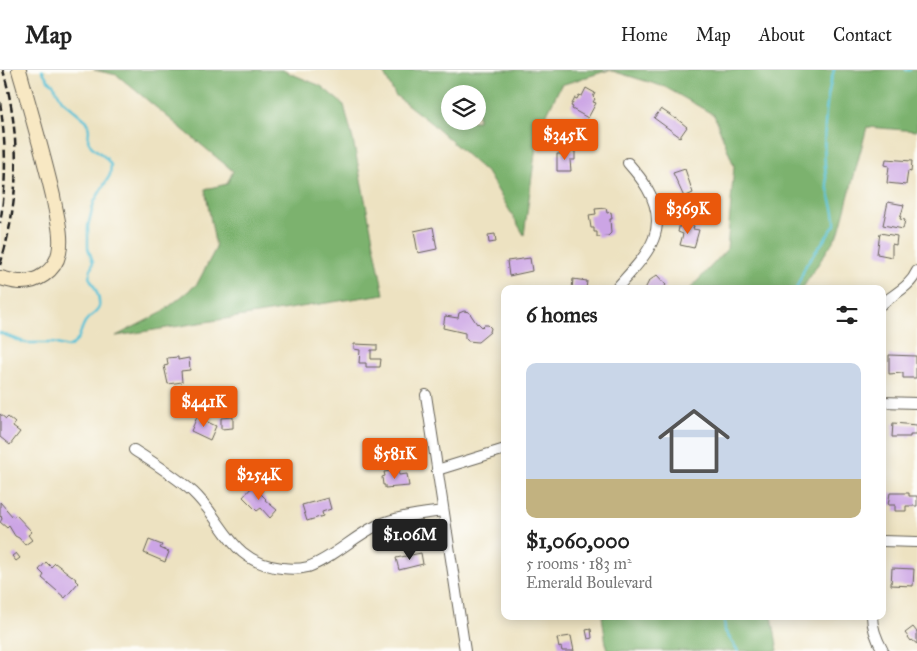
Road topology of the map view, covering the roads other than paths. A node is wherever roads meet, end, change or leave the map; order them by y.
1 (19, 70) edge
2 (628, 163) dead end
3 (917, 271) edge
4 (0, 278) edge
5 (619, 285) edge
6 (886, 301) edge
7 (426, 396) dead end
8 (886, 402) edge
9 (917, 402) edge
10 (134, 450) dead end
11 (501, 450) edge
12 (437, 470) junction
13 (443, 511) junction
14 (886, 541) edge
15 (917, 542) edge
16 (872, 620) edge
17 (465, 651) edge
18 (883, 651) edge

1 - 4 street
2 - 5 street
3 - 6 street
7 - 12 street
8 - 9 street
10 - 13 street
11 - 12 street
12 - 13 street
13 - 17 street
14 - 15 street
16 - 18 street

